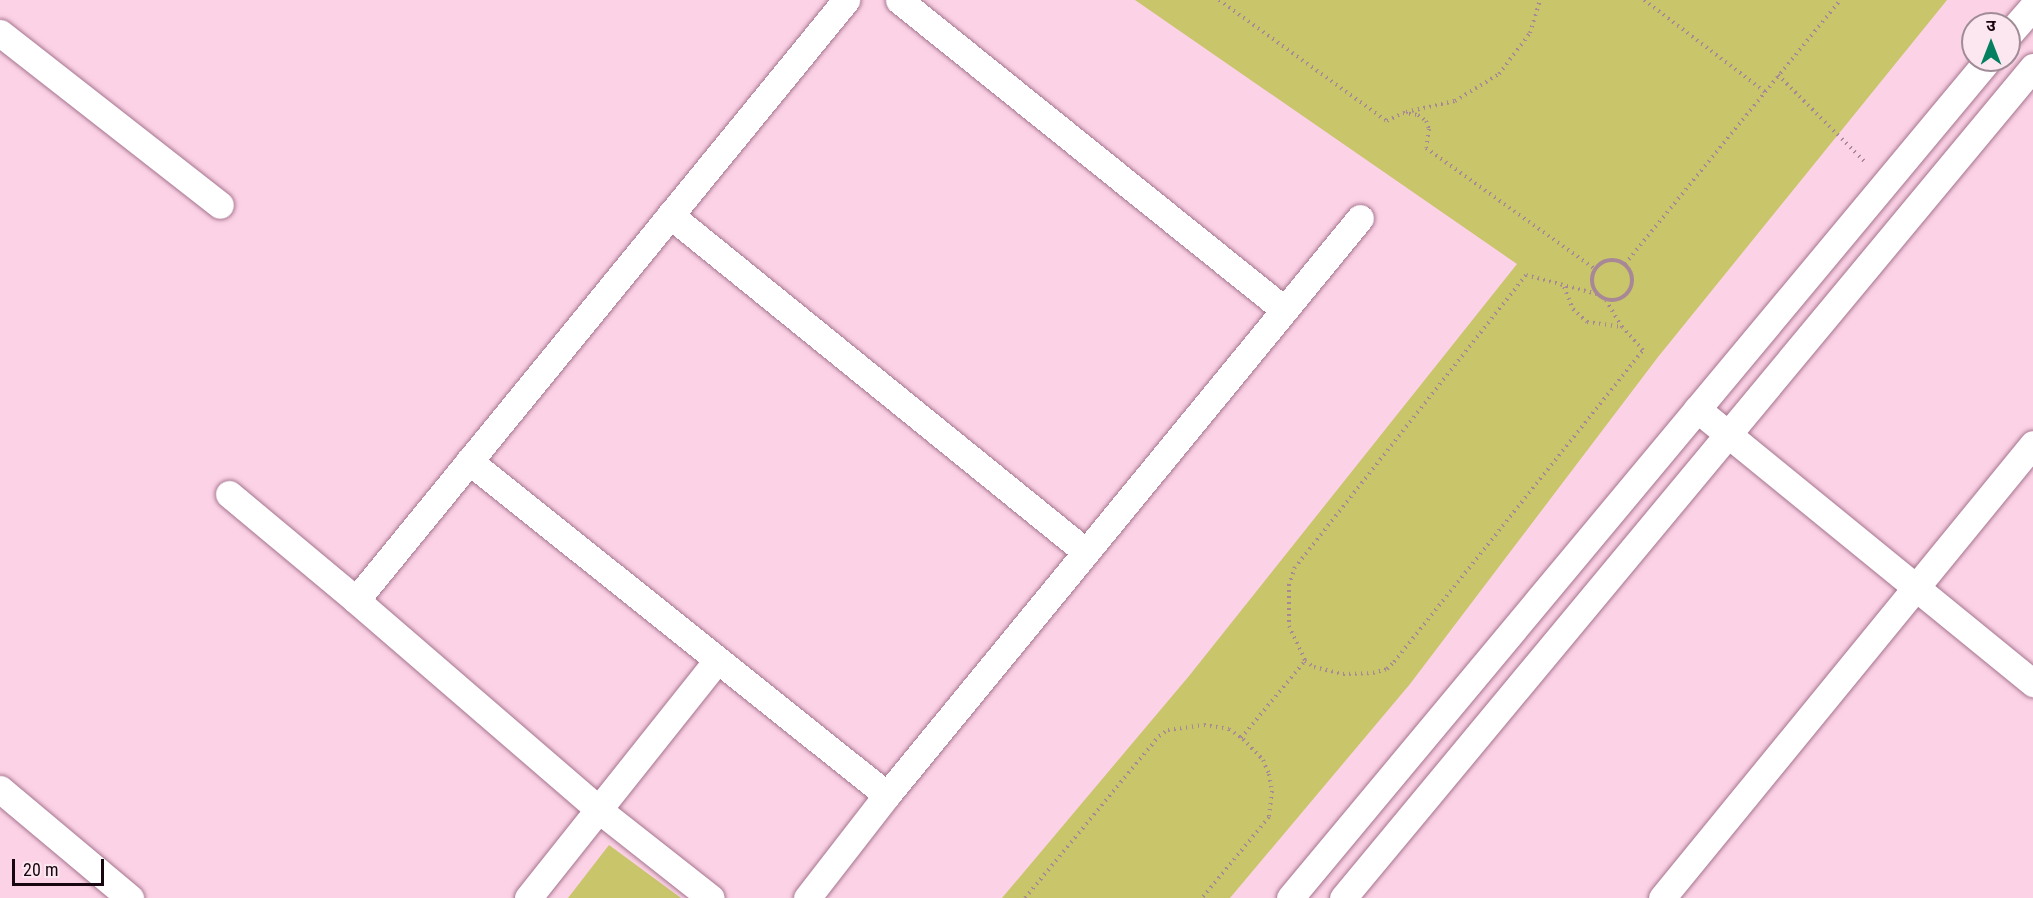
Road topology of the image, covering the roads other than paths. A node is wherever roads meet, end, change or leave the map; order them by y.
1 (846, 0) edge
2 (899, 0) edge
3 (2033, 6) edge
4 (2021, 20) edge
5 (0, 33) edge
6 (2033, 67) edge
7 (1978, 72) edge
8 (220, 205) dead end
9 (670, 215) junction
10 (1360, 218) dead end
11 (1284, 309) junction
12 (1697, 409) junction
13 (1728, 435) junction
14 (2033, 444) edge
15 (469, 461) junction
16 (229, 494) dead end
17 (1086, 552) junction
18 (1916, 587) junction
19 (356, 600) junction
20 (717, 660) junction
21 (2033, 683) edge
22 (0, 789) edge
23 (887, 795) junction
24 (598, 810) junction
25 (130, 898) edge
26 (528, 898) edge
27 (711, 898) edge
28 (807, 898) edge
29 (1290, 898) edge
30 (1343, 898) edge
31 (1662, 898) edge

1 - 9 street
2 - 11 street
3 - 4 street
5 - 8 street
6 - 13 street
7 - 12 street
9 - 15 street
9 - 17 street
10 - 11 street
11 - 17 street
12 - 13 street
12 - 29 street
13 - 18 street
13 - 30 street
14 - 18 street
15 - 19 street
15 - 20 street
16 - 19 street
17 - 23 street
18 - 21 street
18 - 31 street
19 - 24 street
20 - 23 street
20 - 24 street
22 - 25 street
23 - 28 street
24 - 26 street
24 - 27 street

